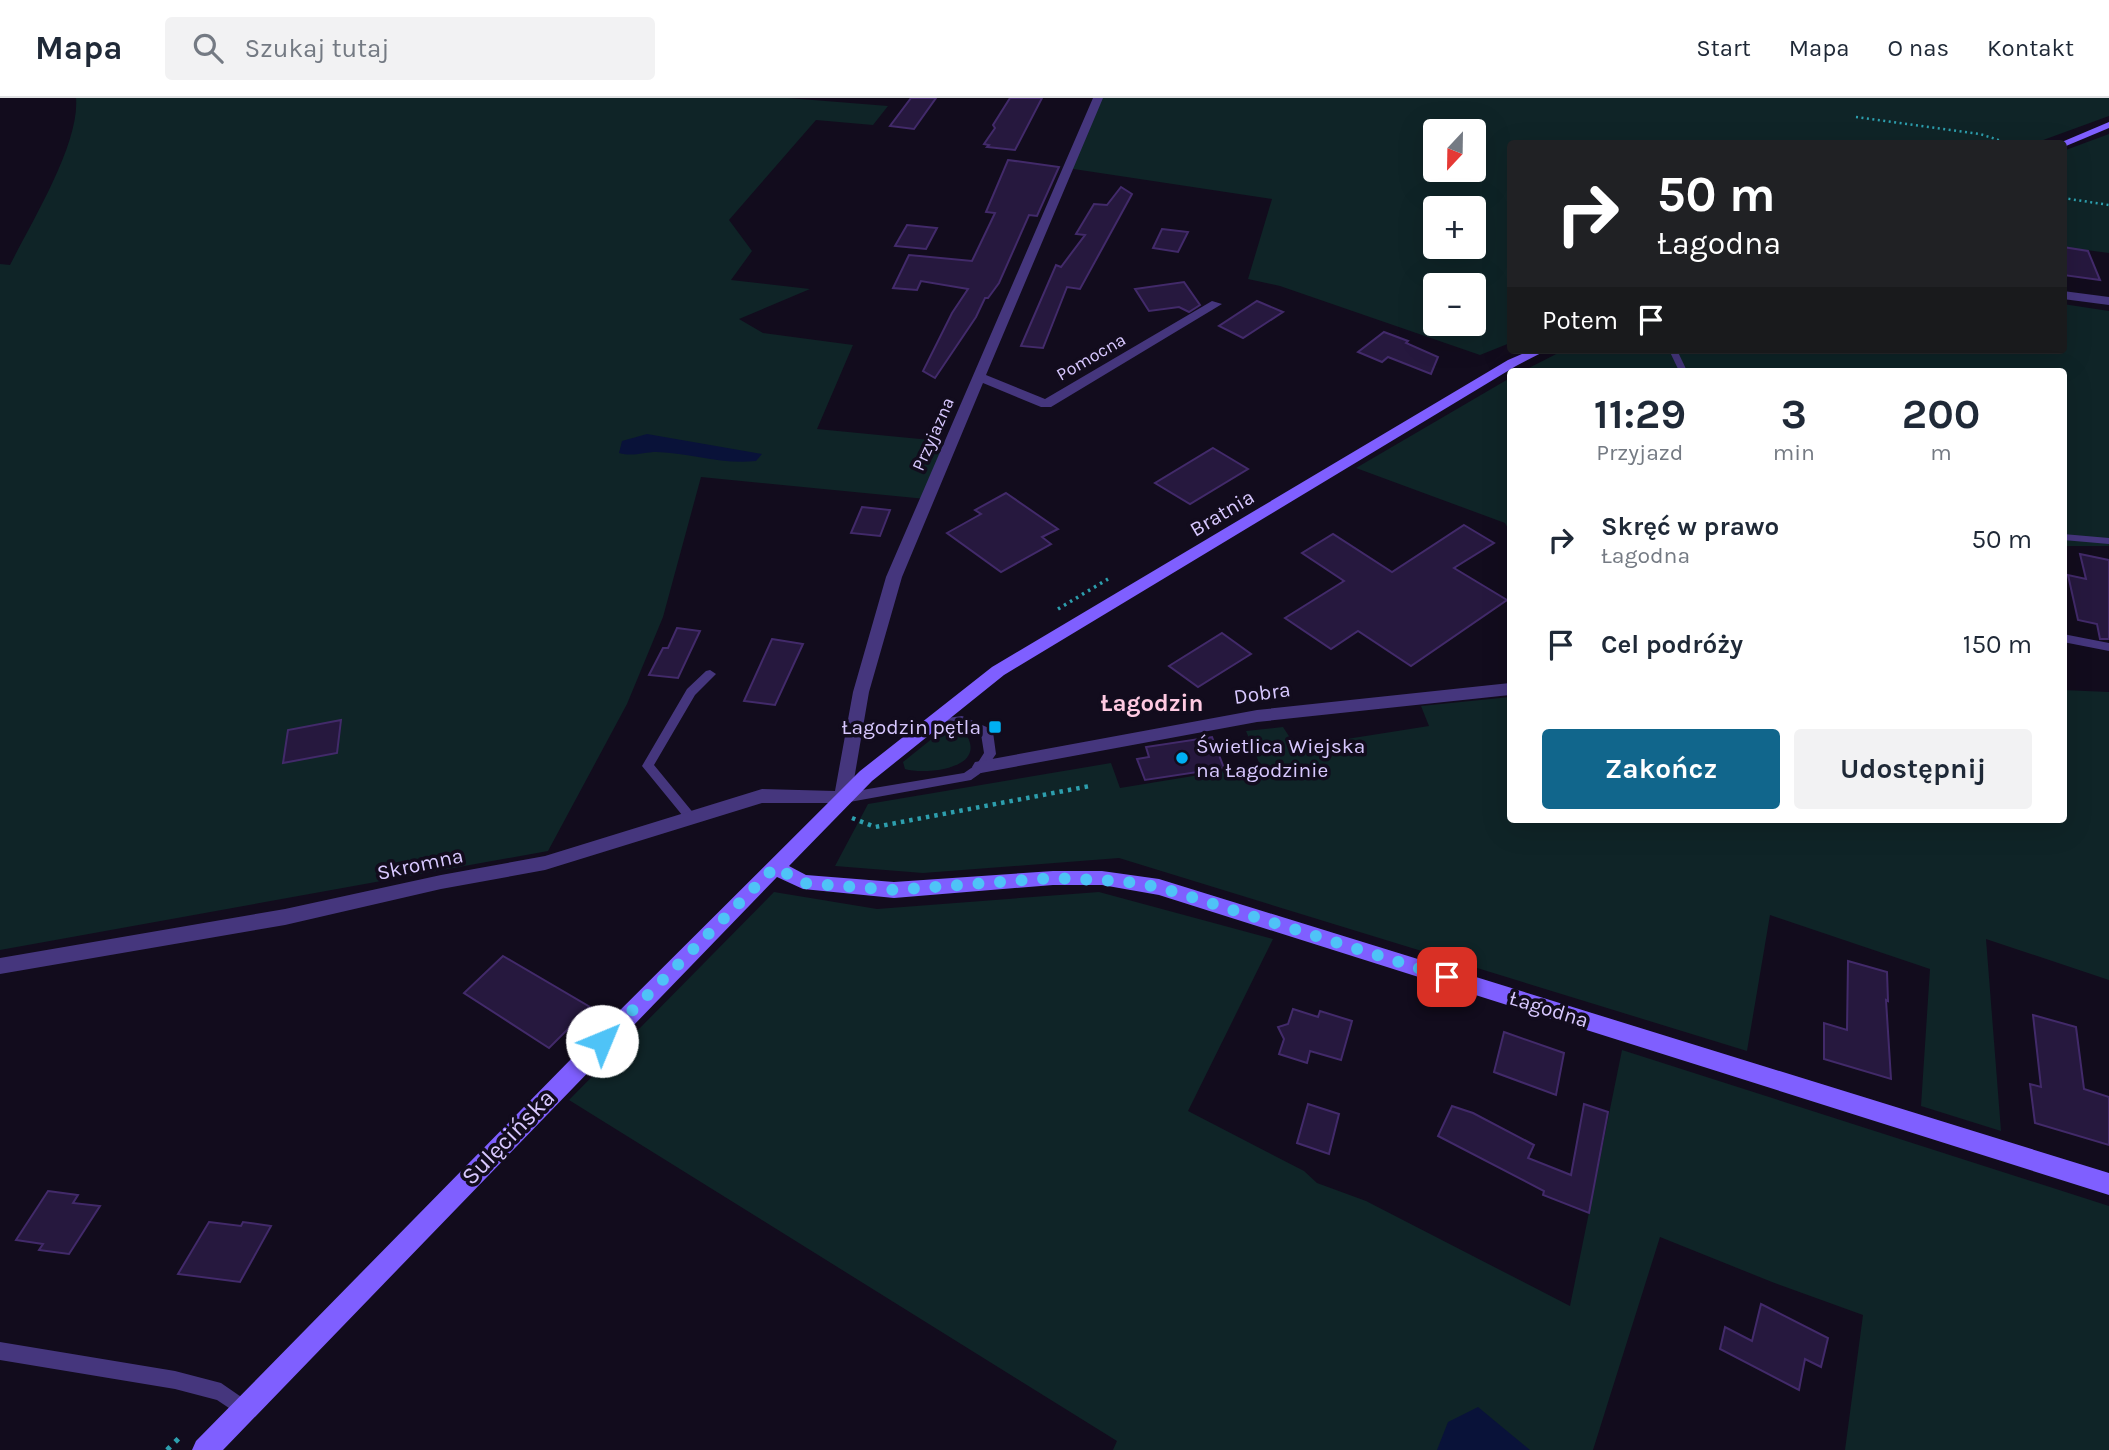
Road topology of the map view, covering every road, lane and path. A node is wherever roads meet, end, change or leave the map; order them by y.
1 (1098, 98) edge
2 (1856, 117) dead end
3 (2109, 125) edge
4 (1999, 140) edge
5 (2067, 142) edge
6 (2067, 199) edge
7 (2109, 205) edge
8 (2067, 296) edge
9 (2109, 301) edge
10 (1216, 304) dead end
11 (1532, 354) edge
12 (979, 377) junction
13 (2067, 537) edge
14 (2109, 541) edge
15 (2067, 639) edge
16 (2109, 647) edge
17 (710, 674) dead end
18 (1507, 688) edge
19 (932, 724) junction
20 (981, 767) junction
21 (1090, 786) dead end
22 (838, 804) junction
23 (691, 818) junction
24 (775, 867) junction
25 (0, 966) edge
26 (2109, 1184) edge
27 (0, 1351) edge
28 (244, 1409) junction
29 (205, 1450) edge

1 - 12 street, Przyjazna
2 - 4 path
3 - 5 street
6 - 7 path
8 - 9 street
10 - 12 street, Pomocna
11 - 19 street, Bratnia
12 - 22 street, Przyjazna
13 - 14 lane
15 - 16 lane
17 - 23 lane
18 - 20 street, Dobra
19 - 20 lane
19 - 22 street, Bratnia
20 - 22 lane
21 - 22 path
22 - 23 street, Skromna
22 - 24 street, Sulęcińska
23 - 25 street, Skromna
24 - 26 street, Łagodna
24 - 28 street, Sulęcińska
27 - 28 lane
28 - 29 street, Sulęcińska

